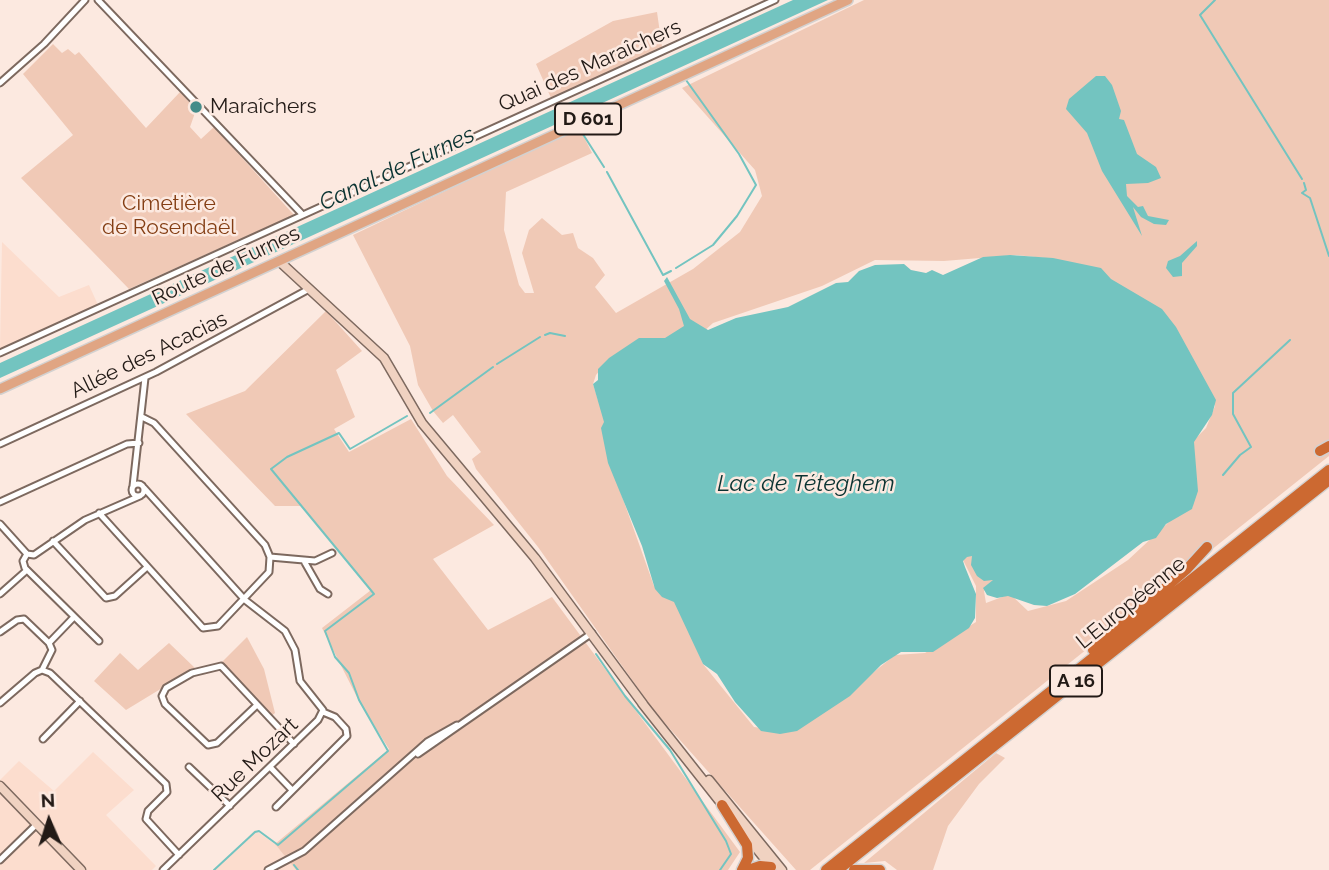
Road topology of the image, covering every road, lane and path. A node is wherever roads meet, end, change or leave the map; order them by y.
1 (85, 0) edge
2 (98, 0) edge
3 (775, 0) edge
4 (848, 0) edge
5 (0, 83) edge
6 (301, 214) junction
7 (279, 261) junction
8 (309, 289) junction
9 (0, 353) edge
10 (145, 378) junction
11 (0, 389) edge
12 (142, 417) junction
13 (139, 443) junction
14 (0, 444) edge
15 (137, 459) junction
16 (1329, 470) edge
17 (1329, 480) edge
18 (143, 486) junction
19 (132, 488) junction
20 (141, 496) junction
21 (153, 499) junction
22 (0, 502) edge
23 (116, 505) junction
24 (99, 513) junction
25 (0, 524) edge
26 (53, 541) junction
27 (1207, 547) dead end
28 (332, 553) dead end
29 (27, 554) junction
30 (270, 558) junction
31 (304, 561) junction
32 (146, 568) junction
33 (27, 570) junction
34 (0, 594) edge
35 (328, 594) dead end
36 (245, 600) junction
37 (74, 617) junction
38 (0, 632) edge
39 (590, 635) junction
40 (99, 640) dead end
41 (49, 642) junction
42 (42, 670) junction
43 (80, 701) junction
44 (0, 703) edge
45 (257, 705) junction
46 (323, 712) junction
47 (651, 715) junction
48 (1009, 725) junction
49 (43, 739) dead end
50 (294, 744) junction
51 (189, 767) dead end
52 (270, 767) junction
53 (0, 786) edge
54 (292, 790) junction
55 (722, 805) junction
56 (230, 806) junction
57 (276, 807) dead end
58 (37, 824) junction
59 (179, 855) junction
60 (0, 860) edge
61 (776, 869) edge
62 (81, 870) edge
63 (163, 870) edge
64 (268, 870) edge
65 (742, 870) edge
66 (748, 870) edge
67 (826, 870) edge
68 (838, 870) edge
69 (853, 870) edge
70 (880, 870) edge

1 - 5 street
2 - 6 street
3 - 6 street, Quai des Maraîchers
4 - 7 main road, Route de Furnes / D 601
6 - 9 street, Quai des Maraîchers
7 - 8 main road
7 - 11 main road, Route de Furnes / D 601
8 - 10 street, Allée des Acacias
8 - 39 main road
10 - 12 street
10 - 14 street, Allée des Acacias
12 - 13 street
12 - 30 street
13 - 15 street
13 - 22 street
15 - 18 street
15 - 19 street
16 - 48 highway, L'Européenne / A 16
17 - 68 highway, L'Européenne / A 16
18 - 19 street
18 - 20 street
18 - 21 street, Rue Mozart
19 - 20 street
19 - 23 street
20 - 21 street
20 - 23 street
21 - 36 street, Rue Mozart
23 - 24 street
24 - 26 street
24 - 32 street
25 - 29 street
26 - 29 street
26 - 32 street
27 - 48 highway
28 - 31 street
29 - 33 street
30 - 31 street
30 - 36 street
31 - 35 street
32 - 36 street
33 - 34 street
33 - 37 street
36 - 46 street, Rue Mozart
37 - 40 street
37 - 41 street
38 - 41 street
39 - 47 main road
39 - 64 street
41 - 42 street
42 - 43 street
42 - 44 street
43 - 49 street
43 - 59 street
45 - 45 street
45 - 50 street
46 - 50 street, Rue Mozart
46 - 54 street
47 - 55 main road
47 - 61 main road
48 - 67 highway, L'Européenne / A 16
50 - 52 street, Rue Mozart
51 - 56 street
52 - 54 street
52 - 56 street, Rue Mozart
53 - 58 main road
54 - 57 street
55 - 61 main road
55 - 65 highway
56 - 59 street, Rue Mozart
58 - 60 street
58 - 62 main road
59 - 63 street, Rue Mozart
61 - 66 highway
69 - 70 highway

